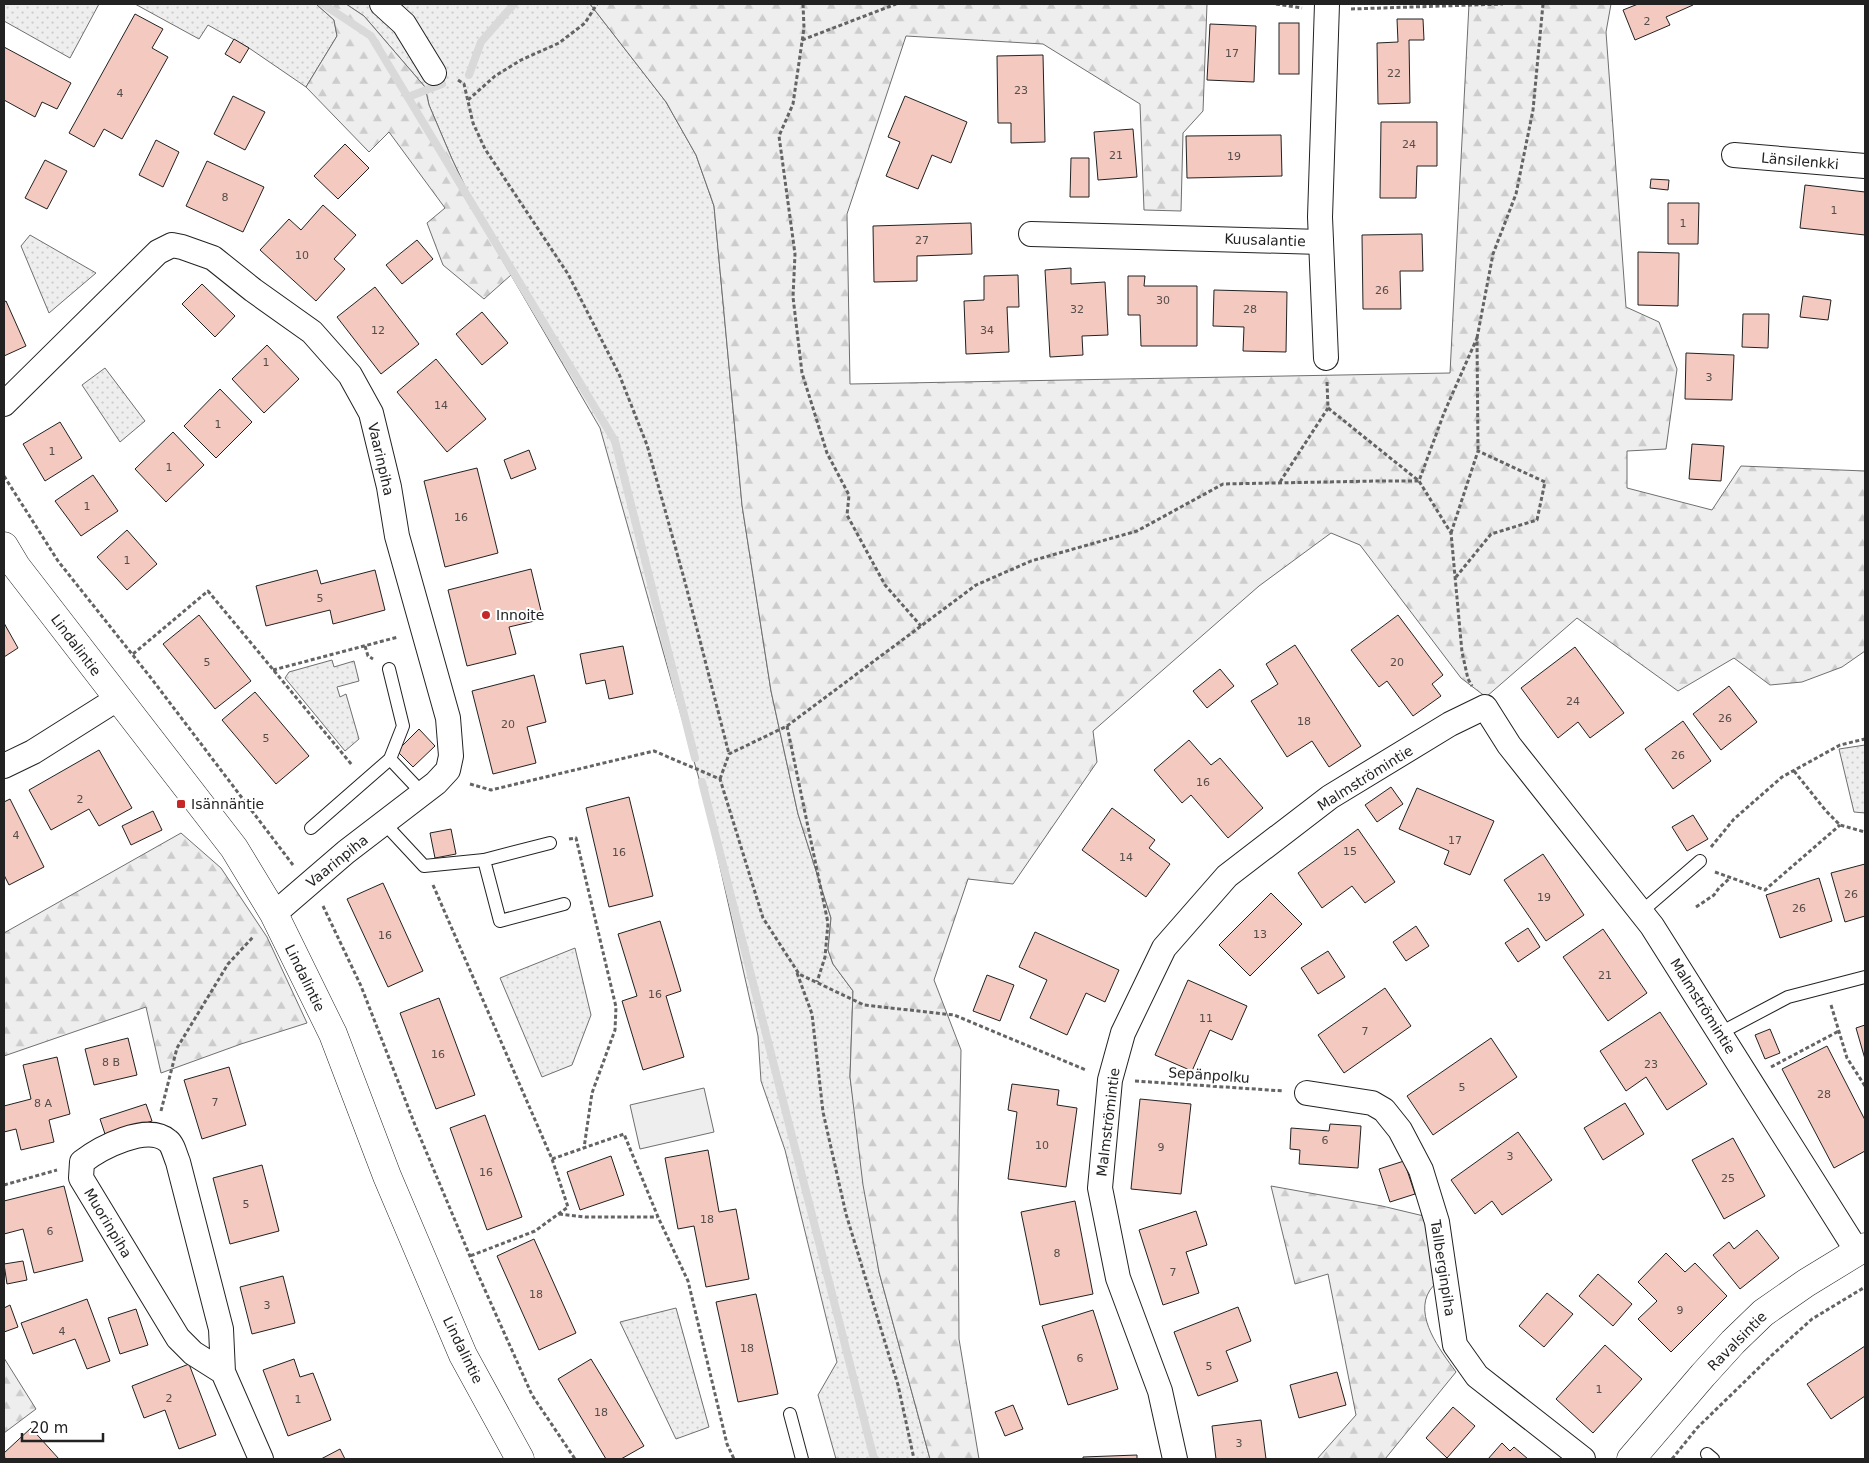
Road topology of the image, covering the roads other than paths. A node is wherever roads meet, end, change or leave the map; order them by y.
1 (382, 4) edge
2 (1323, 8) edge
3 (434, 74) road end
4 (1734, 155) dead end
5 (1865, 166) edge
6 (1032, 234) dead end
7 (1321, 242) junction
8 (1326, 358) road end
9 (4, 404) edge
10 (4, 546) edge
11 (388, 669) dead end
12 (117, 698) junction
13 (390, 758) junction
14 (4, 766) edge
15 (423, 794) junction
16 (384, 823) junction
17 (311, 828) dead end
18 (550, 843) road end
19 (484, 860) junction
20 (1700, 861) road end
21 (564, 904) dead end
22 (1641, 912) junction
23 (274, 914) junction
24 (1865, 977) edge
25 (1720, 1033) junction
26 (1307, 1093) road end
27 (1861, 1249) edge
28 (223, 1372) junction
29 (790, 1414) dead end
30 (261, 1459) edge
31 (520, 1459) edge
32 (802, 1459) edge
33 (1175, 1459) edge
34 (1583, 1459) edge
35 (1631, 1459) edge

1 - 3 street
2 - 7 street, Kuusalantie
4 - 5 street, Länsilenkki
6 - 7 street, Kuusalantie
7 - 8 street
9 - 15 street, Vaarinpiha
10 - 12 street, Lindalintie
11 - 13 lane
12 - 14 street
12 - 23 street, Lindalintie
13 - 15 lane
13 - 17 lane
15 - 16 street, Vaarinpiha
16 - 19 lane
16 - 23 street, Vaarinpiha
18 - 19 lane
19 - 21 lane
20 - 22 lane
22 - 25 street, Malmströmintie
22 - 33 street, Malmströmintie
23 - 31 street, Lindalintie
24 - 25 lane
25 - 27 street, Malmströmintie
26 - 34 street, Tallberginpiha
27 - 35 street, Ravalsintie
28 - 28 street, Muorinpiha
28 - 30 street
29 - 32 lane

